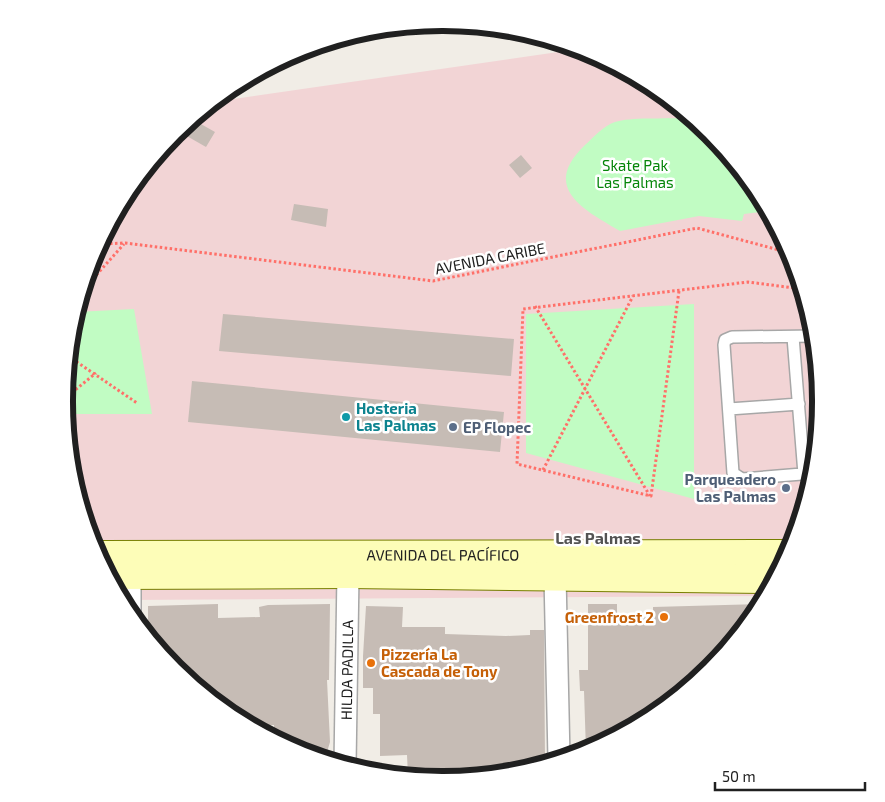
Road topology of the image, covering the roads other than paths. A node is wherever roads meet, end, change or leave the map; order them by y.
1 (806, 336) edge
2 (793, 337) junction
3 (798, 404) junction
4 (729, 409) junction
5 (807, 461) edge
6 (805, 473) edge
7 (779, 554) edge
8 (107, 555) edge
9 (348, 574) junction
10 (119, 575) edge
11 (555, 576) junction
12 (767, 579) edge
13 (559, 752) edge
14 (345, 757) edge

1 - 2 lane
2 - 3 lane
2 - 4 lane
3 - 4 lane
3 - 5 lane
4 - 6 lane
7 - 8 main road, AVENIDA DEL PACÍFICO
9 - 10 main road, AVENIDA DEL PACÍFICO
9 - 11 main road, AVENIDA DEL PACÍFICO
9 - 14 street, HILDA PADILLA
11 - 12 main road, AVENIDA DEL PACÍFICO
11 - 13 street

